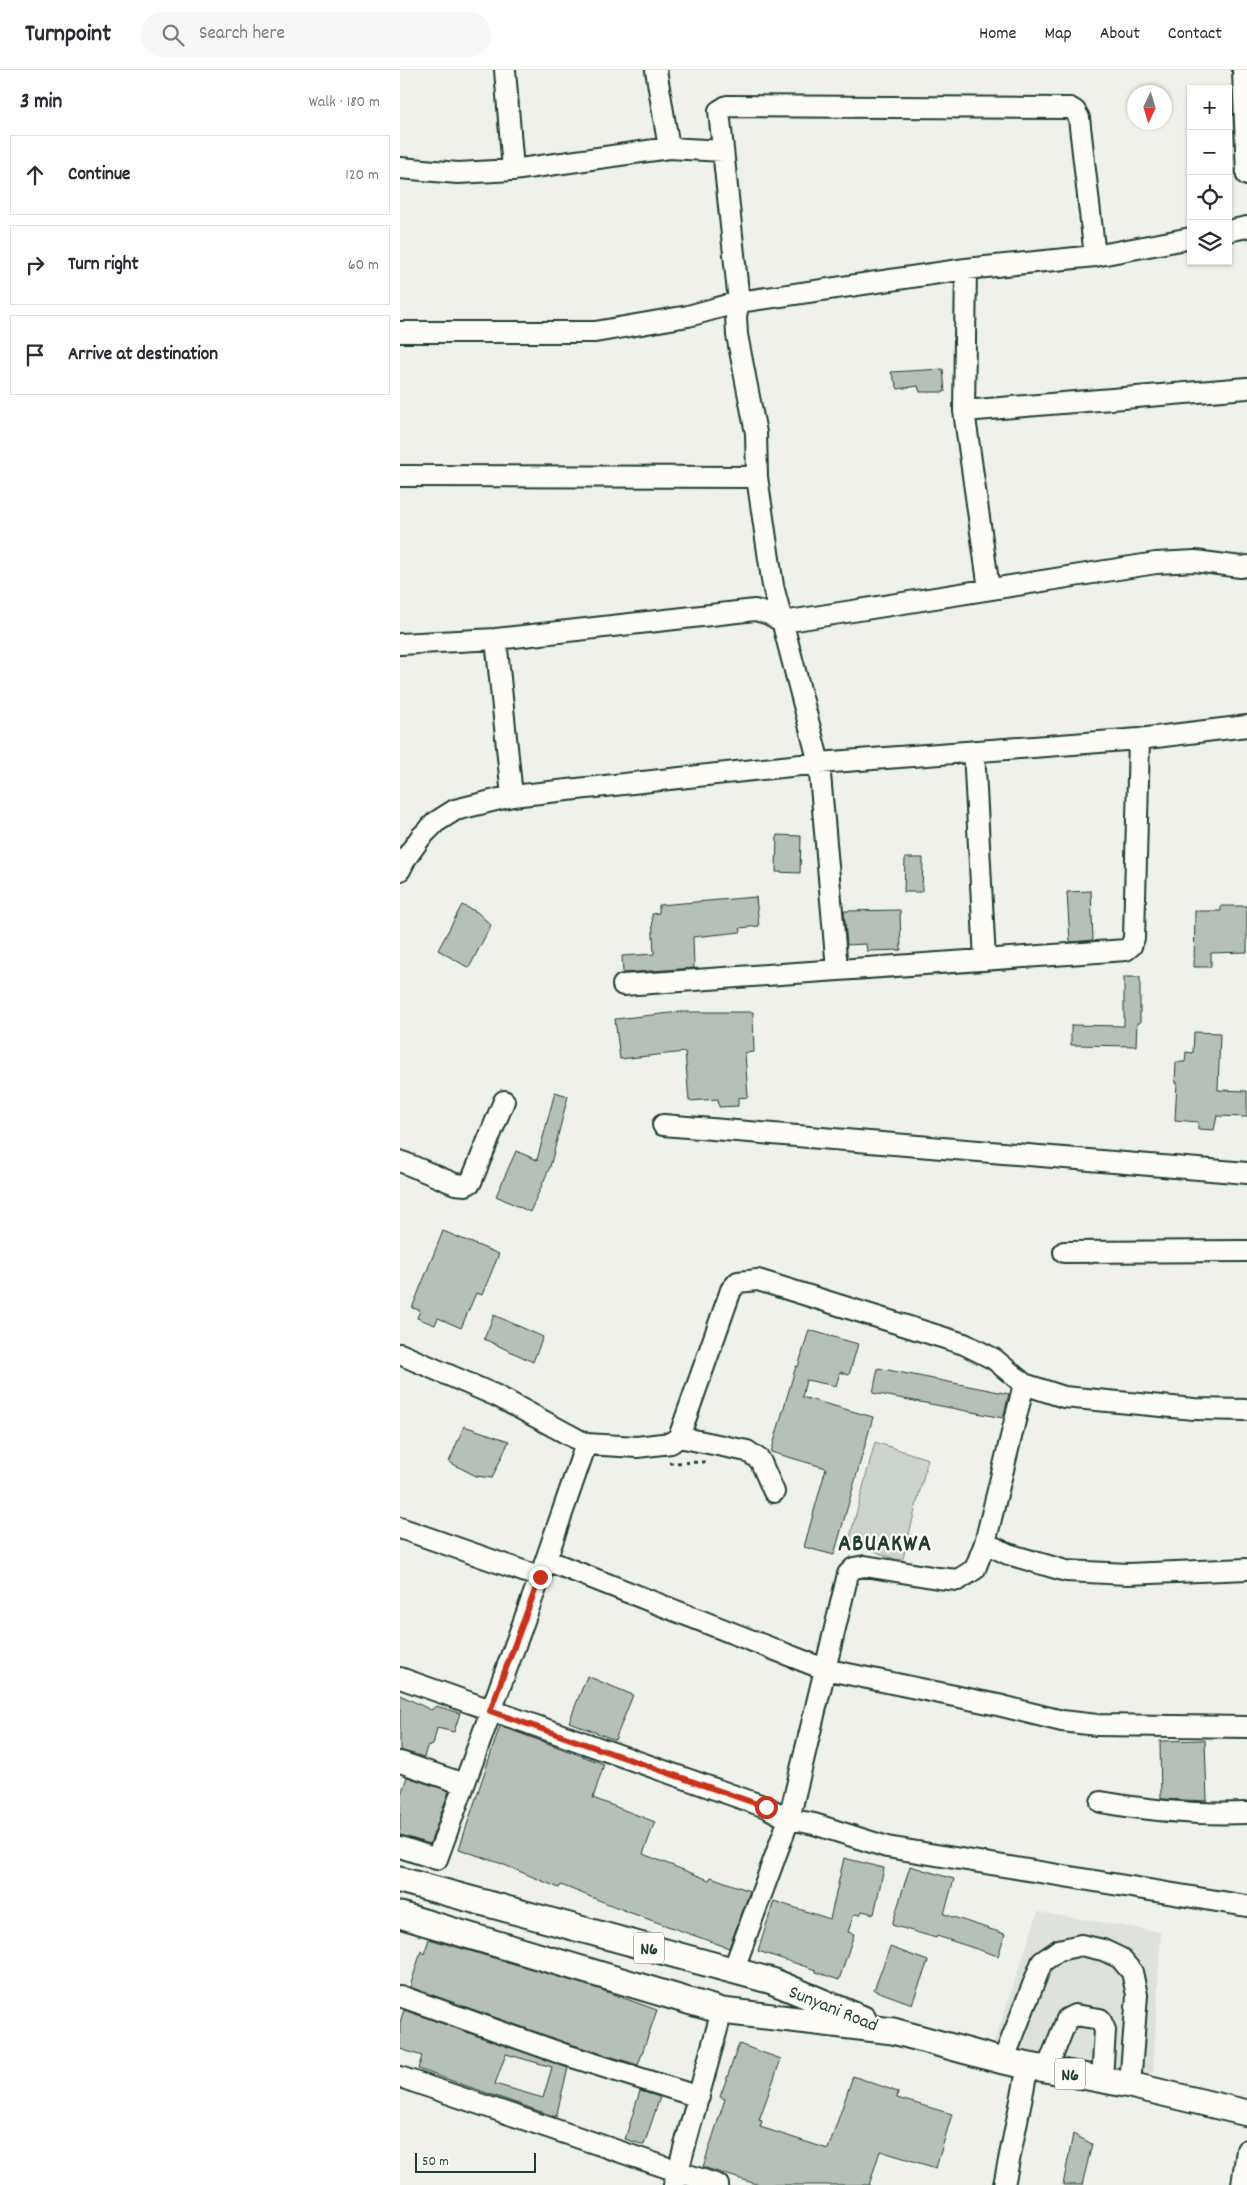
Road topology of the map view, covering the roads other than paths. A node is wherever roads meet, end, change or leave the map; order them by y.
1 (505, 70) edge
2 (656, 70) edge
3 (1243, 70) edge
4 (669, 148) junction
5 (724, 151) junction
6 (400, 168) edge
7 (514, 170) junction
8 (1247, 175) edge
9 (1247, 227) edge
10 (1232, 230) edge
11 (1187, 239) edge
12 (1096, 256) junction
13 (966, 269) junction
14 (739, 302) junction
15 (400, 332) edge
16 (1247, 388) edge
17 (964, 411) junction
18 (400, 476) edge
19 (757, 477) junction
20 (1247, 566) edge
21 (989, 589) junction
22 (783, 622) junction
23 (496, 639) junction
24 (400, 644) edge
25 (1247, 726) edge
26 (1139, 739) junction
27 (974, 750) junction
28 (819, 763) junction
29 (512, 796) junction
30 (400, 870) edge
31 (985, 960) junction
32 (837, 969) junction
33 (623, 985) dead end
34 (504, 1101) dead end
35 (663, 1126) dead end
36 (400, 1161) edge
37 (1247, 1174) edge
38 (1247, 1251) edge
39 (1064, 1252) dead end
40 (400, 1354) edge
41 (1024, 1384) junction
42 (1247, 1410) edge
43 (679, 1437) junction
44 (586, 1444) junction
45 (774, 1492) dead end
46 (400, 1528) edge
47 (985, 1543) junction
48 (543, 1569) junction
49 (1247, 1569) edge
50 (824, 1669) junction
51 (400, 1678) edge
52 (490, 1711) junction
53 (1247, 1726) edge
54 (400, 1762) edge
55 (464, 1784) junction
56 (1101, 1802) dead end
57 (1247, 1813) edge
58 (789, 1819) junction
59 (400, 1847) edge
60 (400, 1880) edge
61 (1247, 1906) edge
62 (400, 1915) edge
63 (733, 1971) junction
64 (400, 1996) edge
65 (722, 2011) junction
66 (893, 2031) junction
67 (1003, 2061) junction
68 (1037, 2068) junction
69 (400, 2078) edge
70 (1102, 2080) junction
71 (1130, 2085) junction
72 (699, 2097) junction
73 (1247, 2113) edge
74 (1247, 2150) edge
75 (676, 2179) edge
76 (718, 2185) edge
77 (1004, 2185) edge
78 (1242, 2185) edge

1 - 7 street
2 - 4 street
3 - 8 street
4 - 5 street
4 - 7 street
5 - 12 street
5 - 14 street
6 - 7 street
9 - 10 street
11 - 12 street
12 - 13 street
13 - 14 street
13 - 17 street
14 - 15 street
14 - 19 street
16 - 17 street
17 - 21 street
18 - 19 street
19 - 22 street
20 - 21 street
21 - 22 street
22 - 23 street
22 - 28 street
23 - 24 street
23 - 29 street
25 - 26 street
26 - 27 street
26 - 31 street
27 - 28 street
27 - 31 street
28 - 29 street
28 - 32 street
29 - 30 street
31 - 32 street
32 - 33 street
34 - 36 street
35 - 37 street
38 - 39 street
40 - 44 street
41 - 42 street
41 - 43 street
41 - 47 street
43 - 44 street
43 - 45 street
44 - 48 street
46 - 48 street
47 - 49 street
47 - 50 street
48 - 50 street
48 - 52 street
50 - 53 street
50 - 58 street
51 - 52 street
52 - 55 street
52 - 58 street
54 - 55 street
55 - 59 street
56 - 57 street
58 - 61 street
58 - 63 street
60 - 63 main road, Sunyani Road / N6
62 - 65 main road, Sunyani Road / N6
63 - 66 main road, Sunyani Road / N6
64 - 72 street
65 - 66 main road, Sunyani Road / N6
65 - 72 street
66 - 67 main road, N6
67 - 68 main road, N6
67 - 71 street
68 - 70 main road, N6
68 - 70 street
68 - 77 street
69 - 75 street
70 - 71 main road, N6
71 - 73 main road, N6
72 - 75 street
74 - 78 street
75 - 76 street

